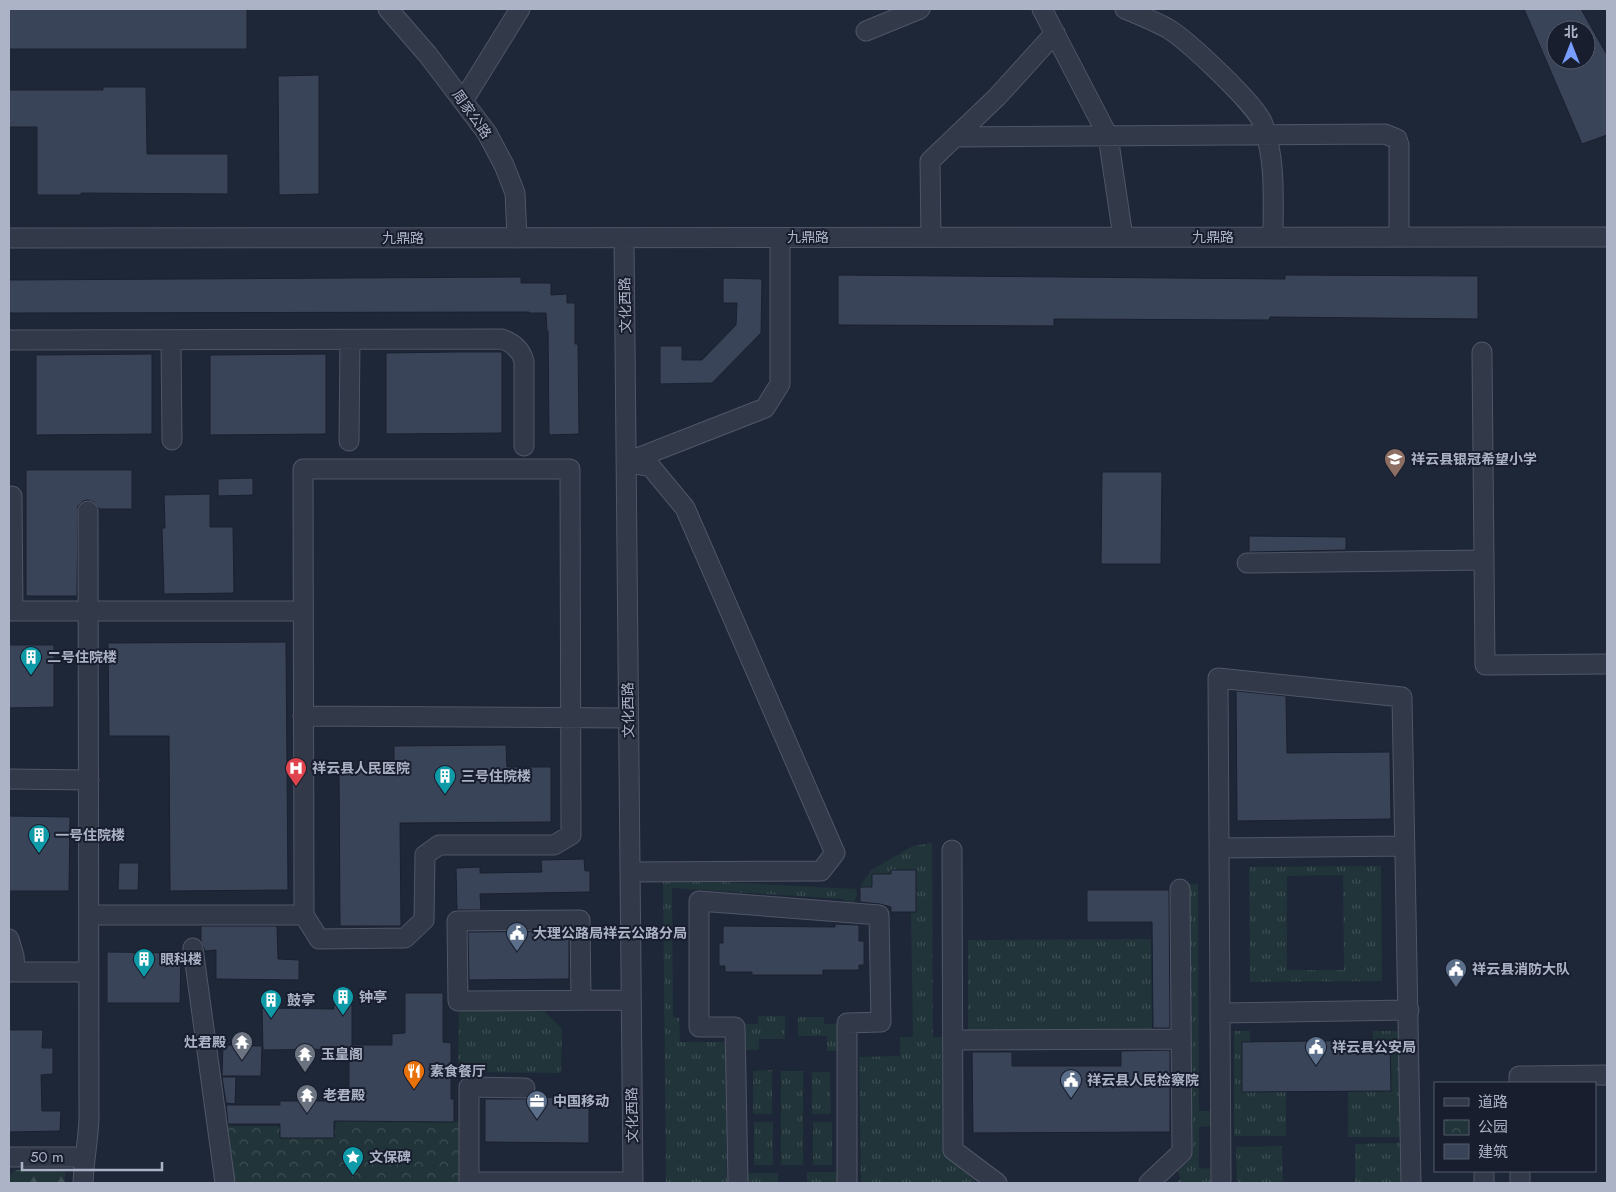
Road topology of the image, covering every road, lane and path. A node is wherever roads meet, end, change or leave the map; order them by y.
1 (388, 9) edge
2 (520, 9) edge
3 (920, 9) edge
4 (1042, 9) edge
5 (1126, 9) edge
6 (866, 31) dead end
7 (1055, 33) junction
8 (464, 101) junction
9 (1266, 135) junction
10 (1108, 136) junction
11 (956, 137) junction
12 (931, 237) junction
13 (1123, 237) junction
14 (1273, 237) junction
15 (1399, 237) junction
16 (1607, 237) edge
17 (9, 238) edge
18 (517, 238) junction
19 (624, 238) junction
20 (780, 238) junction
21 (9, 340) edge
22 (171, 340) junction
23 (350, 340) junction
24 (1482, 352) dead end
25 (172, 440) dead end
26 (349, 441) dead end
27 (524, 446) dead end
28 (626, 462) junction
29 (12, 496) dead end
30 (88, 511) dead end
31 (1484, 560) junction
32 (1247, 563) dead end
33 (11, 611) edge
34 (89, 611) junction
35 (303, 611) junction
36 (1607, 664) edge
37 (303, 716) junction
38 (570, 718) junction
39 (628, 718) junction
40 (9, 780) edge
41 (89, 780) junction
42 (1405, 846) junction
43 (1219, 848) junction
44 (952, 850) dead end
45 (630, 872) junction
46 (1180, 889) dead end
47 (89, 915) junction
48 (304, 915) junction
49 (9, 939) edge
50 (193, 948) dead end
51 (12, 972) edge
52 (89, 972) junction
53 (581, 1000) junction
54 (631, 1000) junction
55 (1409, 1010) junction
56 (1220, 1013) junction
57 (1181, 1039) junction
58 (953, 1040) junction
59 (1607, 1075) edge
60 (1519, 1082) edge
61 (525, 1088) dead end
62 (9, 1158) edge
63 (84, 1158) junction
64 (633, 1182) edge
65 (83, 1183) edge
66 (225, 1183) edge
67 (738, 1183) edge
68 (848, 1183) edge
69 (996, 1183) edge
70 (1149, 1183) edge
71 (1221, 1183) edge
72 (1411, 1183) edge

1 - 8 street, 周家公路
2 - 8 street
3 - 6 street
4 - 7 street
5 - 9 street
7 - 10 street
7 - 11 street
8 - 18 street, 周家公路
9 - 10 street
9 - 14 street
9 - 15 street
10 - 11 street
10 - 13 street
11 - 12 street
12 - 13 street, 九鼎路
12 - 20 street, 九鼎路
13 - 14 street, 九鼎路
14 - 15 street, 九鼎路
15 - 16 street, 九鼎路
17 - 18 street, 九鼎路
18 - 19 street, 九鼎路
19 - 20 street, 九鼎路
19 - 28 street, 文化西路
20 - 28 street
21 - 22 street
22 - 23 street
22 - 25 street
23 - 26 street
23 - 27 street
24 - 31 street
28 - 39 street, 文化西路
28 - 45 street
29 - 33 street
30 - 34 street
31 - 32 street
31 - 36 street
33 - 34 street
34 - 35 street
34 - 41 street
35 - 37 street
35 - 38 street
37 - 38 street
37 - 48 street
38 - 39 street
38 - 48 street
39 - 45 street, 文化西路
40 - 41 street
41 - 47 street
42 - 43 street
42 - 43 street
42 - 55 street
43 - 56 street
44 - 58 street
45 - 54 street, 文化西路
46 - 57 street
47 - 48 street
47 - 52 street
49 - 51 street
50 - 66 street
51 - 52 street
52 - 63 street
53 - 53 street
53 - 54 street
54 - 64 street, 文化西路
55 - 56 street
55 - 72 street
56 - 71 street
57 - 58 street
57 - 70 street
58 - 69 street
59 - 60 street
61 - 64 street
62 - 63 street
63 - 65 street
67 - 68 street

